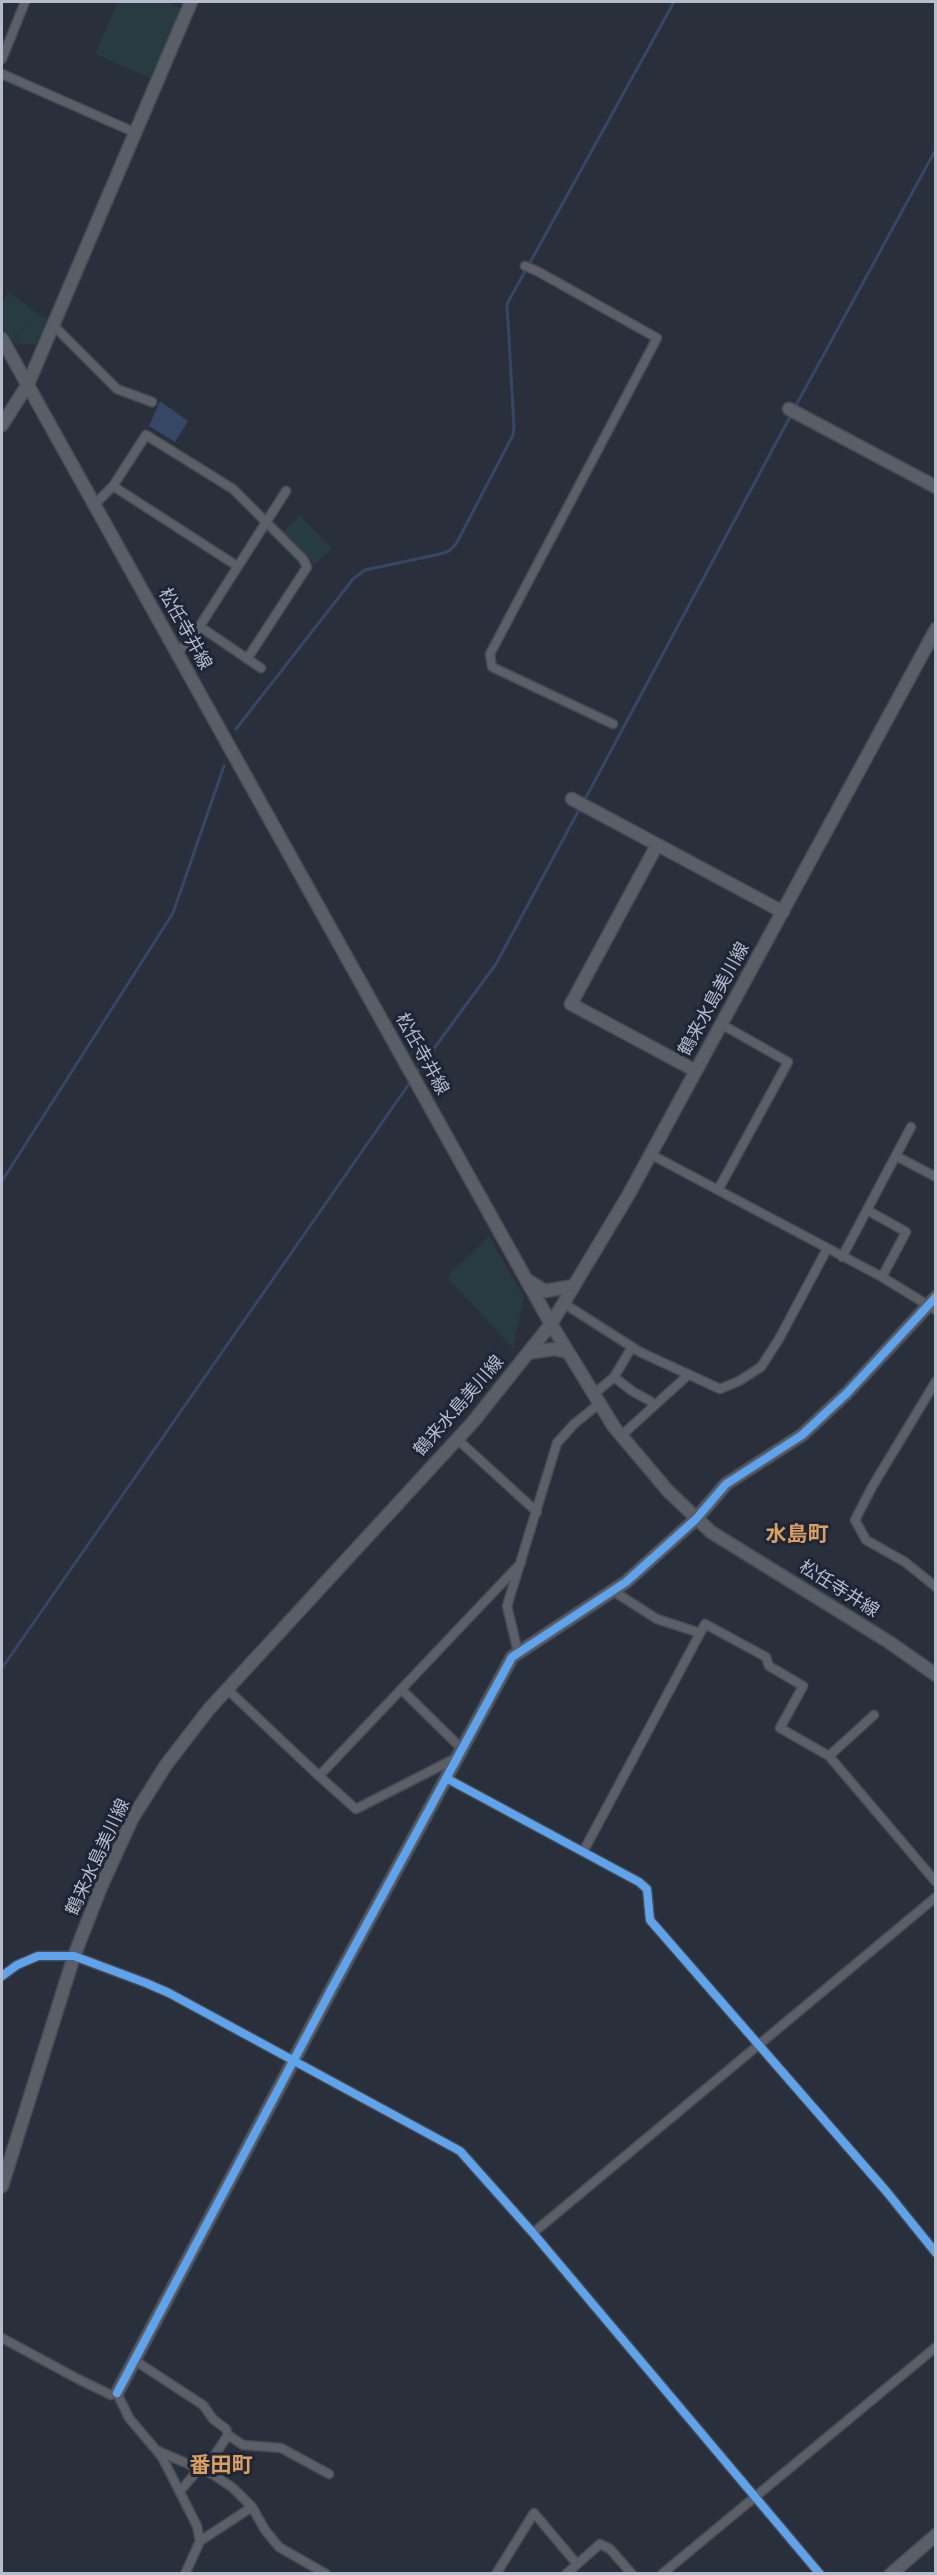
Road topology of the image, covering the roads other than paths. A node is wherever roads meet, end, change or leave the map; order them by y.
1 (25, 2) edge
2 (191, 2) edge
3 (2, 58) edge
4 (2, 74) edge
5 (134, 132) junction
6 (528, 267) dead end
7 (53, 325) junction
8 (2, 339) edge
9 (28, 384) junction
10 (152, 402) dead end
11 (794, 412) dead end
12 (2, 425) edge
13 (113, 486) junction
14 (936, 487) edge
15 (286, 491) dead end
16 (94, 505) junction
17 (265, 521) junction
18 (237, 566) junction
19 (199, 626) junction
20 (936, 629) edge
21 (177, 651) junction
22 (247, 659) junction
23 (261, 668) dead end
24 (613, 724) dead end
25 (578, 803) dead end
26 (657, 844) junction
27 (783, 912) junction
28 (721, 1024) junction
29 (696, 1071) junction
30 (911, 1127) dead end
31 (650, 1154) junction
32 (896, 1156) junction
33 (936, 1177) edge
34 (718, 1190) junction
35 (867, 1210) junction
36 (827, 1249) junction
37 (842, 1257) junction
38 (882, 1277) junction
39 (526, 1280) junction
40 (574, 1286) junction
41 (563, 1303) junction
42 (933, 1304) edge
43 (551, 1324) junction
44 (632, 1347) junction
45 (568, 1352) junction
46 (528, 1353) junction
47 (688, 1375) junction
48 (614, 1377) junction
49 (936, 1381) edge
50 (597, 1398) junction
51 (654, 1406) junction
52 (621, 1436) junction
53 (457, 1439) junction
54 (537, 1512) junction
55 (696, 1519) junction
56 (521, 1563) junction
57 (936, 1587) edge
58 (613, 1591) junction
59 (699, 1634) junction
60 (518, 1652) junction
61 (936, 1675) edge
62 (227, 1689) junction
63 (401, 1689) junction
64 (874, 1715) dead end
65 (459, 1754) junction
66 (829, 1756) junction
67 (319, 1776) junction
68 (446, 1778) junction
69 (583, 1852) junction
70 (936, 1882) edge
71 (936, 1897) edge
72 (74, 1956) junction
73 (2, 1976) edge
74 (758, 2046) junction
75 (293, 2061) junction
76 (2, 2186) edge
77 (533, 2233) junction
78 (936, 2253) edge
79 (2, 2338) edge
80 (936, 2347) edge
81 (135, 2360) junction
82 (117, 2393) junction
83 (228, 2435) junction
84 (156, 2450) junction
85 (202, 2469) junction
86 (329, 2474) dead end
87 (180, 2491) junction
88 (755, 2496) junction
89 (252, 2507) junction
90 (936, 2535) edge
91 (200, 2541) junction
92 (577, 2564) junction
93 (184, 2574) edge
94 (326, 2574) edge
95 (495, 2574) edge
96 (566, 2574) edge
97 (632, 2574) edge
98 (662, 2574) edge
99 (820, 2574) edge
100 (891, 2574) edge

1 - 3 street
2 - 5 main road
4 - 5 street
5 - 7 main road
6 - 24 street
7 - 9 main road
7 - 10 street
8 - 9 main road, 松任寺井線
9 - 12 main road
9 - 16 main road, 松任寺井線
11 - 14 main road
13 - 16 street
13 - 17 street
13 - 18 street
15 - 17 street
16 - 21 main road, 松任寺井線
17 - 18 street
17 - 22 street
18 - 19 street
19 - 21 street
19 - 22 street
20 - 27 main road, 鶴来水島美川線
21 - 39 main road, 松任寺井線
22 - 23 street
25 - 26 main road
26 - 27 main road
26 - 29 main road
27 - 28 main road, 鶴来水島美川線
28 - 29 main road, 鶴来水島美川線
28 - 34 street
29 - 31 main road, 鶴来水島美川線
30 - 32 street
31 - 34 street
31 - 40 main road, 鶴来水島美川線
32 - 33 street
32 - 35 street
34 - 36 street
35 - 37 street
35 - 38 street
36 - 37 street
36 - 47 street
37 - 38 street
38 - 42 street
39 - 40 main road
39 - 43 main road, 松任寺井線
40 - 41 main road, 鶴来水島美川線
41 - 43 main road, 鶴来水島美川線
41 - 44 street
42 - 55 main road
43 - 45 main road, 松任寺井線
43 - 46 main road, 鶴来水島美川線
44 - 47 street
44 - 48 street
45 - 46 main road
45 - 50 main road, 松任寺井線
46 - 53 main road, 鶴来水島美川線
47 - 51 street
48 - 50 street
48 - 51 street
49 - 57 street
50 - 52 main road, 松任寺井線
50 - 54 street
51 - 52 street
52 - 55 main road, 松任寺井線
53 - 54 street
53 - 62 main road, 鶴来水島美川線
54 - 56 street
55 - 58 main road
55 - 61 main road, 松任寺井線
56 - 60 street
56 - 63 street
58 - 59 street
58 - 60 main road
59 - 66 street
59 - 69 street
60 - 65 main road
62 - 67 street
62 - 72 main road, 鶴来水島美川線
63 - 65 street
63 - 67 street
64 - 66 street
65 - 67 street
65 - 68 main road
66 - 70 street
68 - 69 street
68 - 75 main road
69 - 74 street
71 - 74 street
72 - 73 street
72 - 75 street
72 - 76 main road, 鶴来水島美川線
74 - 77 street
74 - 78 street
75 - 77 street
75 - 81 main road
77 - 88 street
79 - 82 street
80 - 88 street
81 - 82 main road
81 - 83 street
82 - 84 street
83 - 85 street
83 - 86 street
84 - 85 street
84 - 87 street
85 - 87 street
85 - 89 street
87 - 91 street
88 - 98 street
88 - 99 street
89 - 91 street
89 - 94 street
90 - 100 main road
91 - 93 street
92 - 95 street
92 - 96 street
92 - 97 street

